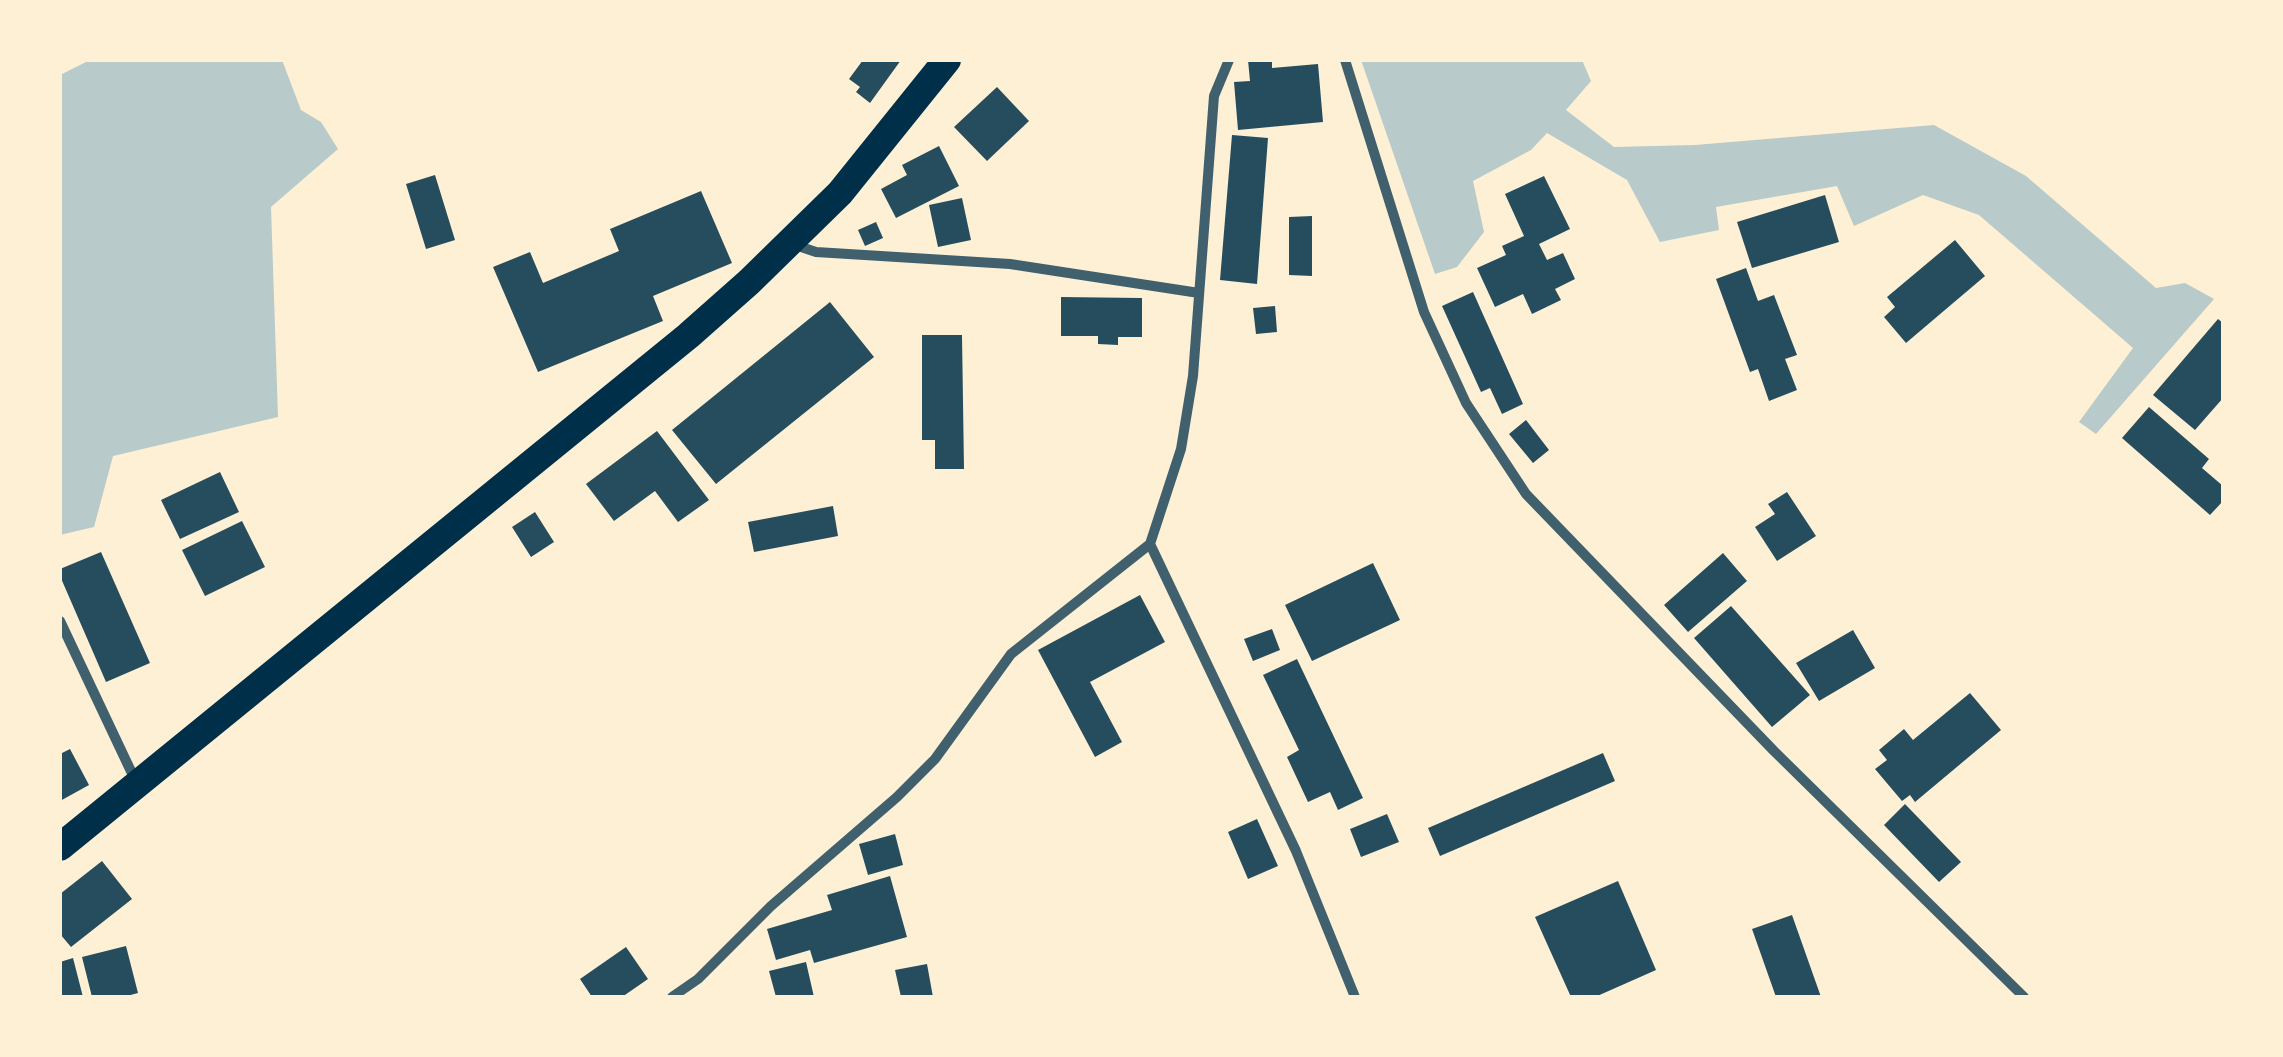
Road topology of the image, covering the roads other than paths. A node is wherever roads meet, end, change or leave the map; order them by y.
1 (946, 60) edge
2 (1229, 60) edge
3 (1346, 60) edge
4 (791, 244) junction
5 (1199, 292) junction
6 (1150, 544) junction
7 (60, 621) edge
8 (137, 784) junction
9 (60, 847) edge
10 (672, 997) edge
11 (1356, 997) edge
12 (2024, 997) edge

1 - 4 highway
2 - 5 street
3 - 12 street
4 - 5 street
4 - 8 highway
5 - 6 street
6 - 10 street
6 - 11 street
7 - 8 street
8 - 9 highway

